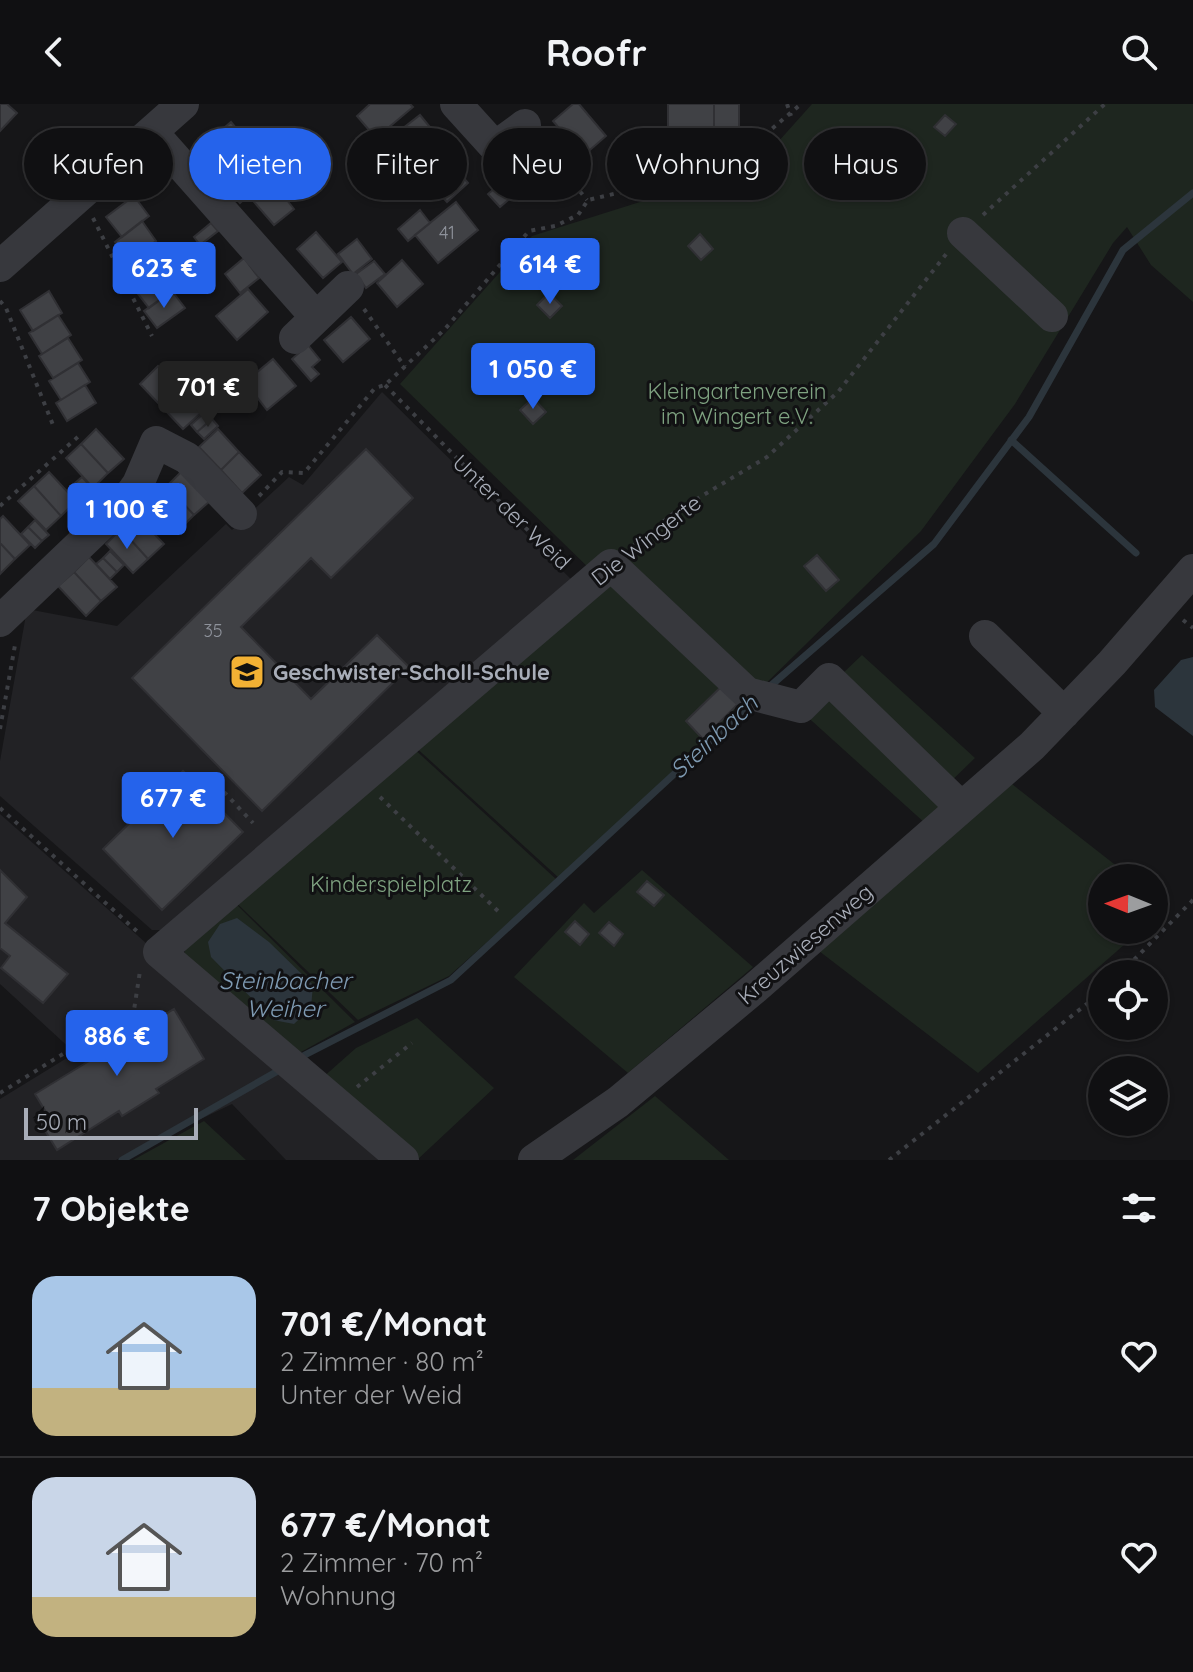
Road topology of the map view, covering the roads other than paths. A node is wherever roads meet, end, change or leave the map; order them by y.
1 (456, 104) edge
2 (162, 115) edge
3 (525, 125) road end
4 (963, 233) road end
5 (0, 266) edge
6 (348, 287) road end
7 (1052, 316) dead end
8 (241, 514) road end
9 (1193, 570) edge
10 (8, 632) edge
11 (985, 636) dead end
12 (1064, 713) junction
13 (961, 807) junction
14 (403, 1160) edge
15 (534, 1160) edge

1 - 3 street
2 - 5 street
2 - 6 street
4 - 7 street
8 - 10 street
9 - 12 street, Kreuzwiesenweg
11 - 12 street
12 - 13 street, Kreuzwiesenweg
13 - 14 street, Die Wingerte
13 - 15 street, Kreuzwiesenweg

